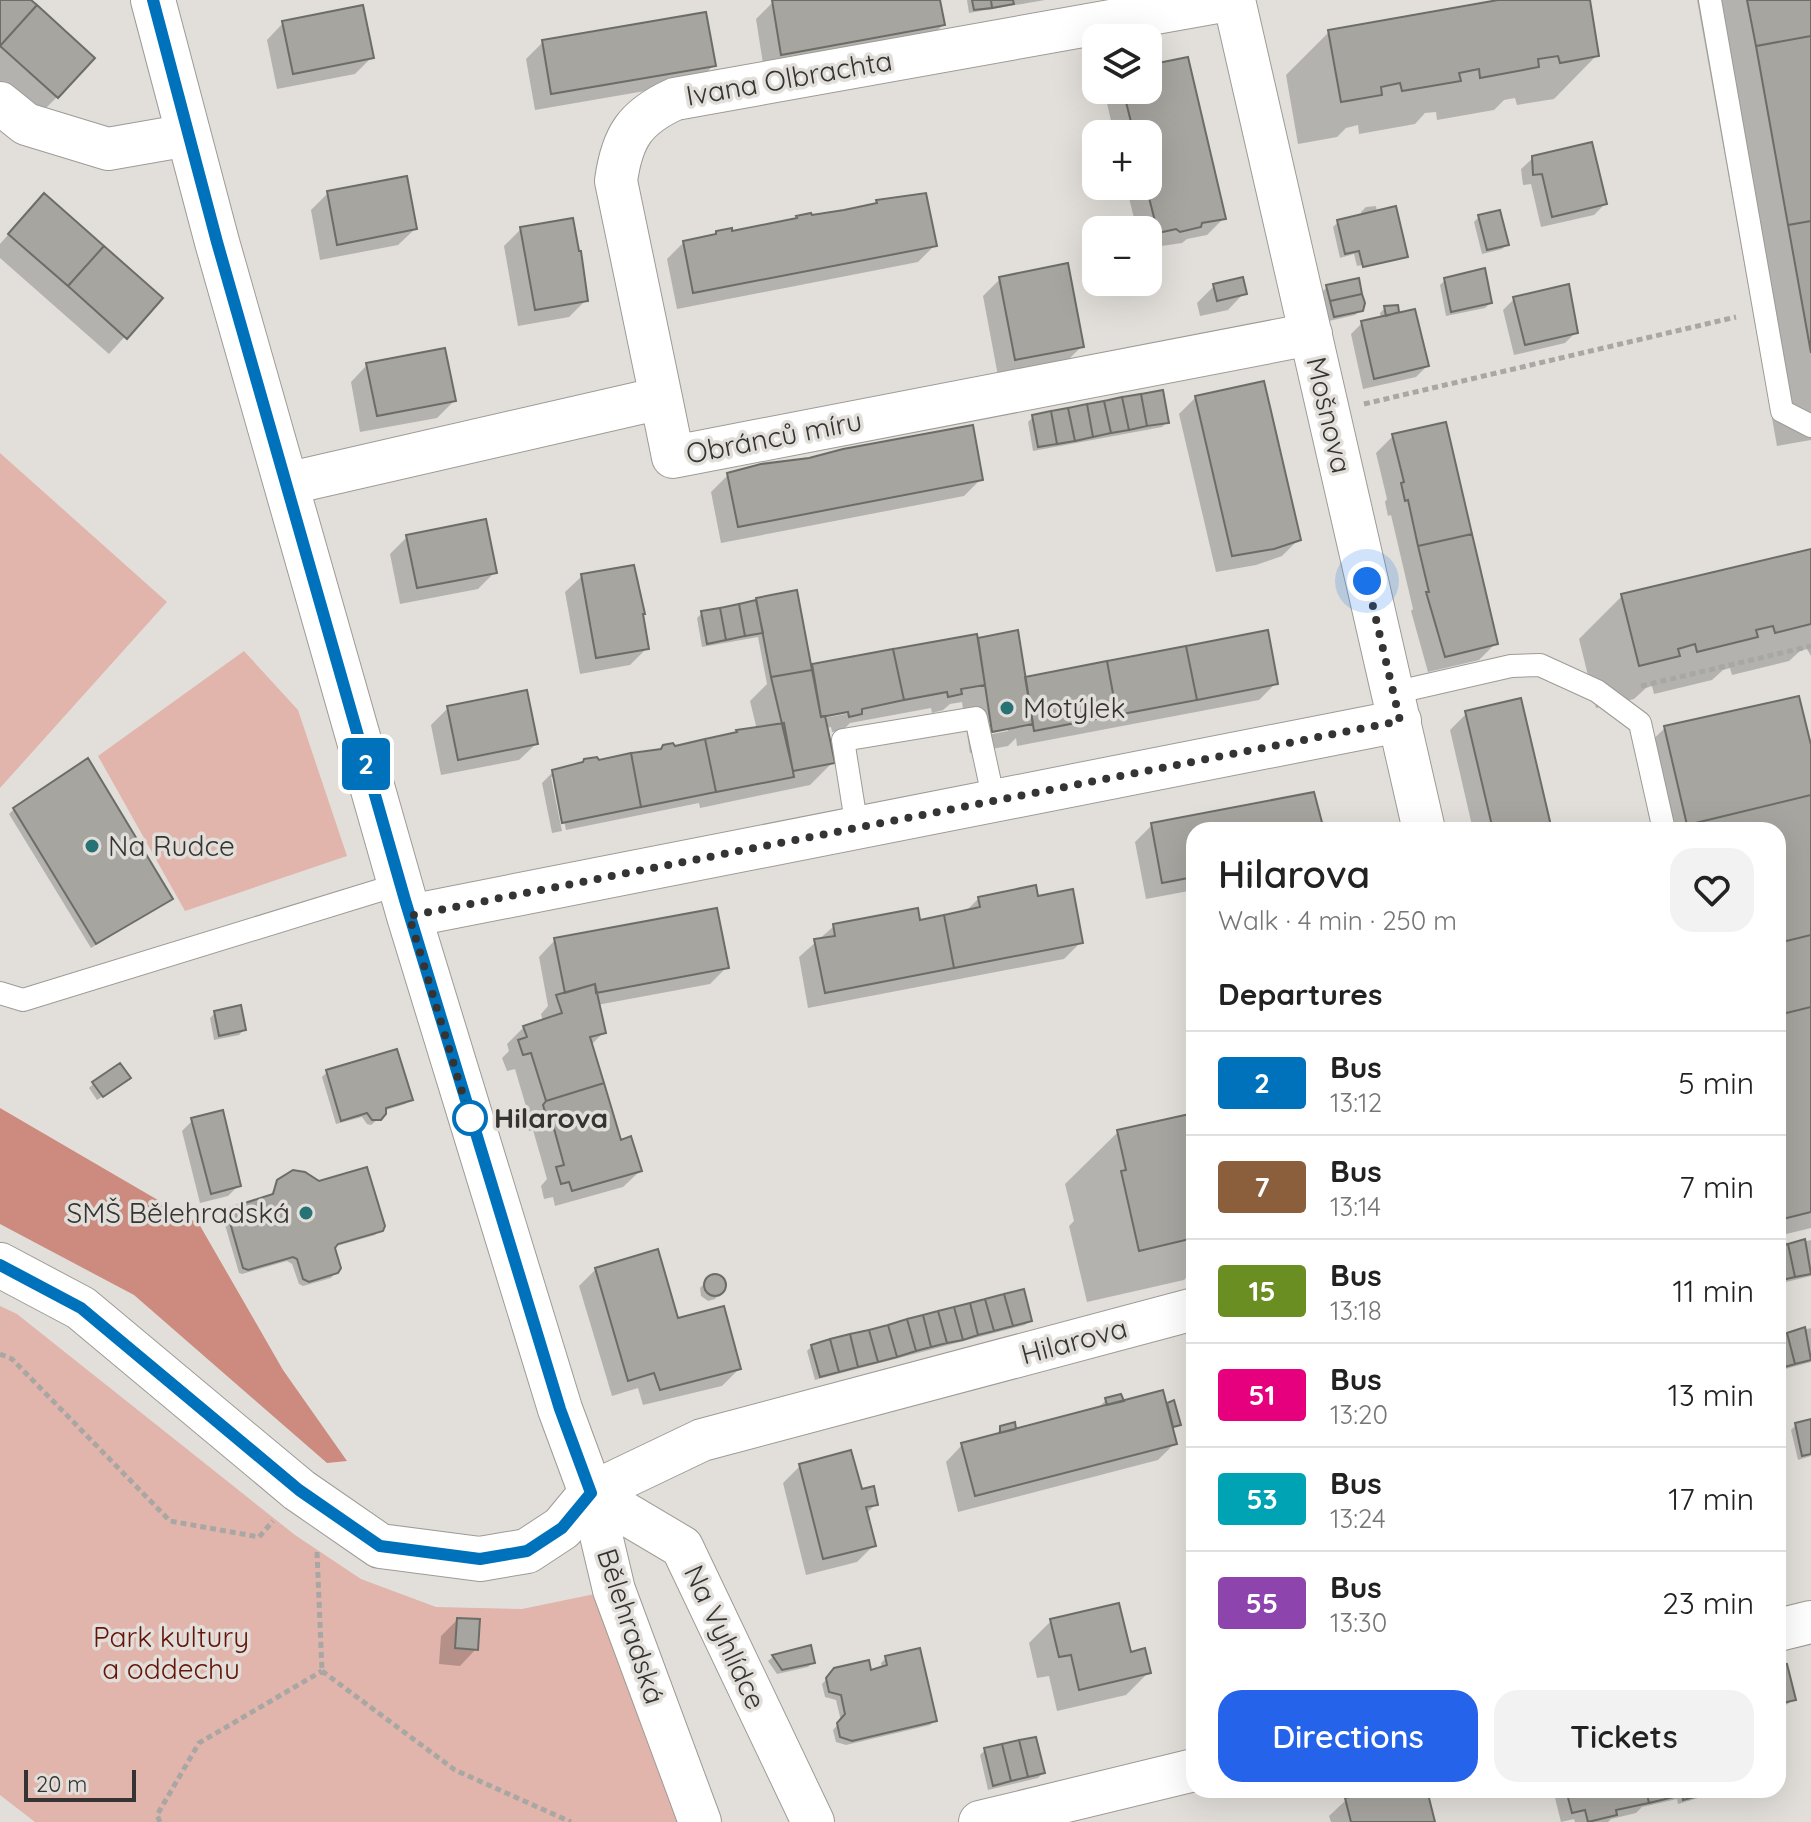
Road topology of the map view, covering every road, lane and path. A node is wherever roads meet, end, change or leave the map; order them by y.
1 (153, 0) edge
2 (1231, 0) edge
3 (1710, 0) edge
4 (0, 103) edge
5 (188, 135) junction
6 (1765, 311) junction
7 (1311, 334) junction
8 (661, 398) junction
9 (1329, 412) junction
10 (1811, 426) edge
11 (286, 484) junction
12 (1811, 646) edge
13 (1597, 691) junction
14 (1396, 707) junction
15 (994, 801) junction
16 (1422, 822) edge
17 (1662, 822) edge
18 (857, 828) junction
19 (405, 900) junction
20 (0, 993) edge
21 (0, 1265) edge
22 (1186, 1311) edge
23 (0, 1354) edge
24 (591, 1493) junction
25 (307, 1495) junction
26 (1811, 1622) edge
27 (1786, 1628) edge
28 (322, 1671) junction
29 (1186, 1772) edge
30 (160, 1822) edge
31 (571, 1822) edge
32 (700, 1822) edge
33 (813, 1822) edge
34 (980, 1822) edge

1 - 5 street, Bělehradská
2 - 7 street, Mošnova
2 - 8 street, Ivana Olbrachta
3 - 6 lane
4 - 5 street
5 - 11 street, Bělehradská
6 - 9 path
6 - 10 lane
7 - 8 street, Obránců míru
7 - 9 street, Mošnova
8 - 11 street
9 - 14 street, Mošnova
11 - 19 street, Bělehradská
12 - 13 path
13 - 14 lane
13 - 17 lane
14 - 15 street
14 - 16 street, Mošnova
15 - 18 street
15 - 18 lane
18 - 19 street
19 - 20 lane
19 - 24 street, Bělehradská
21 - 25 street
22 - 24 street, Hilarova
23 - 25 path
24 - 25 street
24 - 32 street, Bělehradská
24 - 33 street, Na Vyhlídce
25 - 28 path
26 - 27 street
28 - 30 path
28 - 31 path
29 - 34 street

